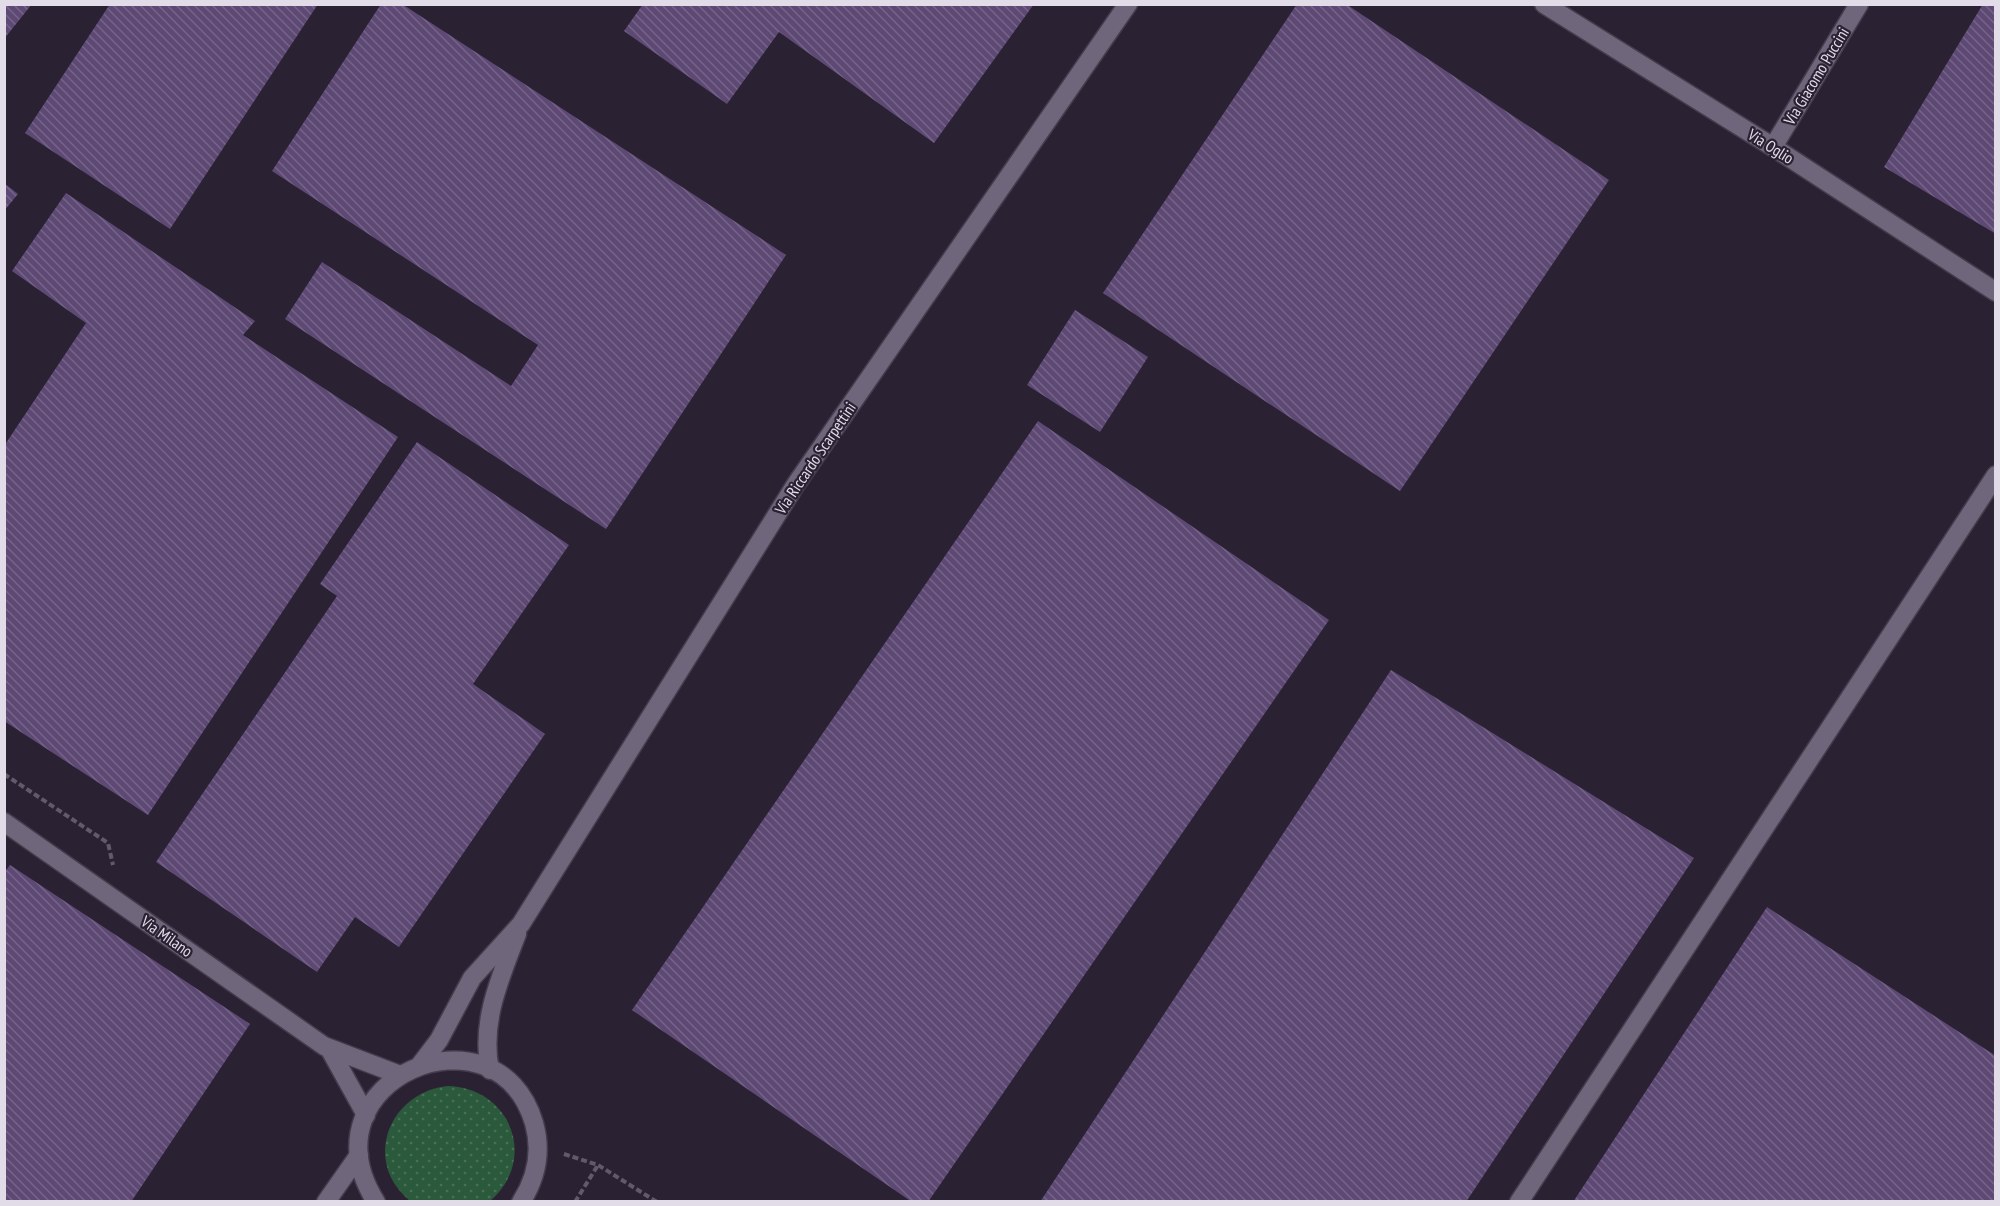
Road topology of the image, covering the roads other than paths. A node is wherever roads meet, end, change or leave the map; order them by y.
1 (1128, 4) edge
2 (1544, 4) edge
3 (1859, 4) edge
4 (1773, 147) junction
5 (1995, 292) edge
6 (1995, 475) edge
7 (4, 822) edge
8 (521, 924) junction
9 (330, 1050) junction
10 (420, 1065) junction
11 (490, 1070) junction
12 (400, 1075) junction
13 (366, 1115) junction
14 (359, 1155) junction
15 (326, 1202) edge
16 (376, 1202) edge
17 (521, 1202) edge
18 (1519, 1202) edge

1 - 8 street, Via Riccardo Scarpettini
2 - 4 street, Via Oglio
3 - 4 street, Via Giacomo Puccini
4 - 5 street, Via Oglio
6 - 18 street
7 - 9 street, Via Milano
8 - 10 street, Via Riccardo Scarpettini
8 - 11 street, Via Riccardo Scarpettini
9 - 12 street, Via Milano
9 - 13 street, Via Milano
10 - 11 street
10 - 12 street
11 - 17 street
12 - 13 street
13 - 14 street
14 - 15 street
14 - 16 street

